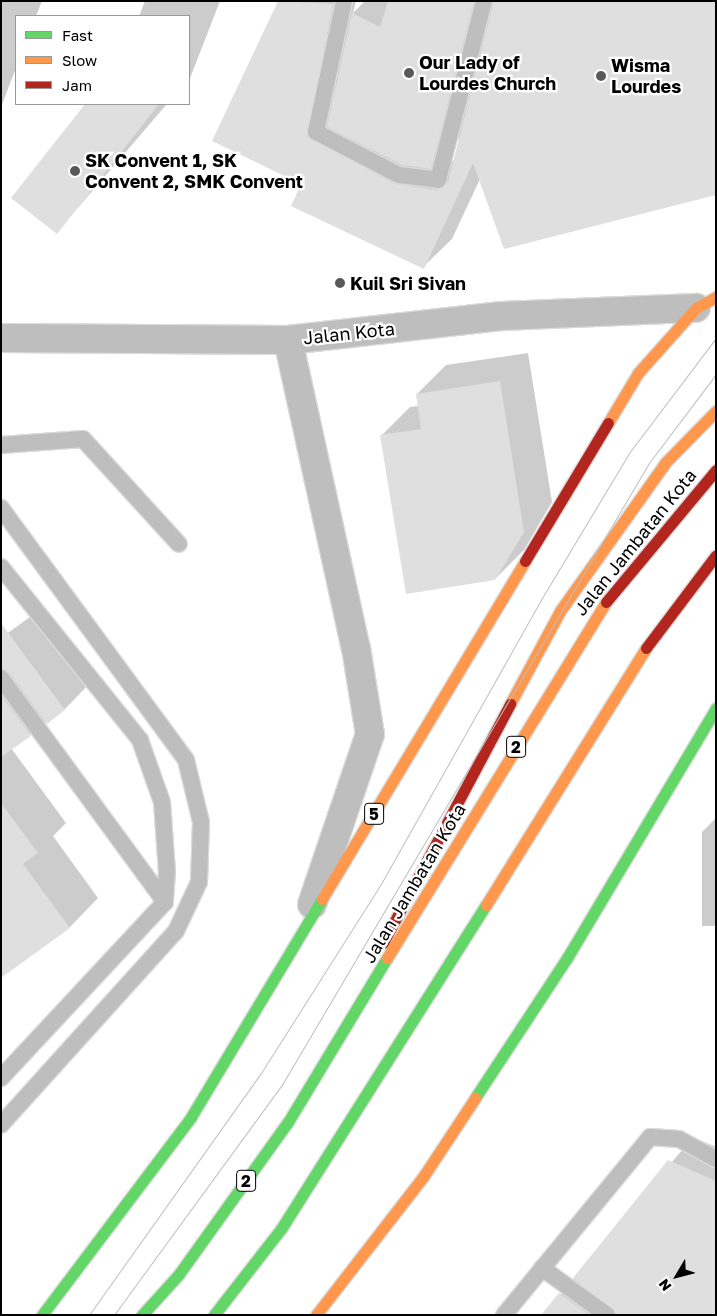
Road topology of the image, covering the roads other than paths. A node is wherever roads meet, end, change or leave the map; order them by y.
1 (344, 1) edge
2 (484, 1) edge
3 (706, 303) edge
4 (1, 338) edge
5 (288, 340) junction
6 (716, 411) edge
7 (1, 445) edge
8 (716, 470) edge
9 (1, 508) edge
10 (179, 544) dead end
11 (716, 555) edge
12 (1, 568) edge
13 (1, 678) edge
14 (716, 708) edge
15 (165, 902) junction
16 (302, 932) junction
17 (337, 1039) junction
18 (1, 1078) edge
19 (1, 1125) edge
20 (716, 1159) edge
21 (542, 1268) junction
22 (42, 1315) edge
23 (142, 1315) edge
24 (214, 1315) edge
25 (316, 1315) edge
26 (504, 1315) edge
27 (607, 1315) edge

1 - 2 lane
3 - 5 street, Jalan Kota
3 - 16 highway, 5
4 - 5 street, Jalan Kota
5 - 16 street
6 - 17 highway
7 - 10 lane
8 - 17 highway, Jalan Jambatan Kota / 2
9 - 19 lane
11 - 24 highway
12 - 15 lane
13 - 15 lane
14 - 25 highway
15 - 18 lane
16 - 22 highway, 5
17 - 23 highway, Jalan Jambatan Kota / 2
20 - 21 lane
21 - 26 lane
21 - 27 lane

